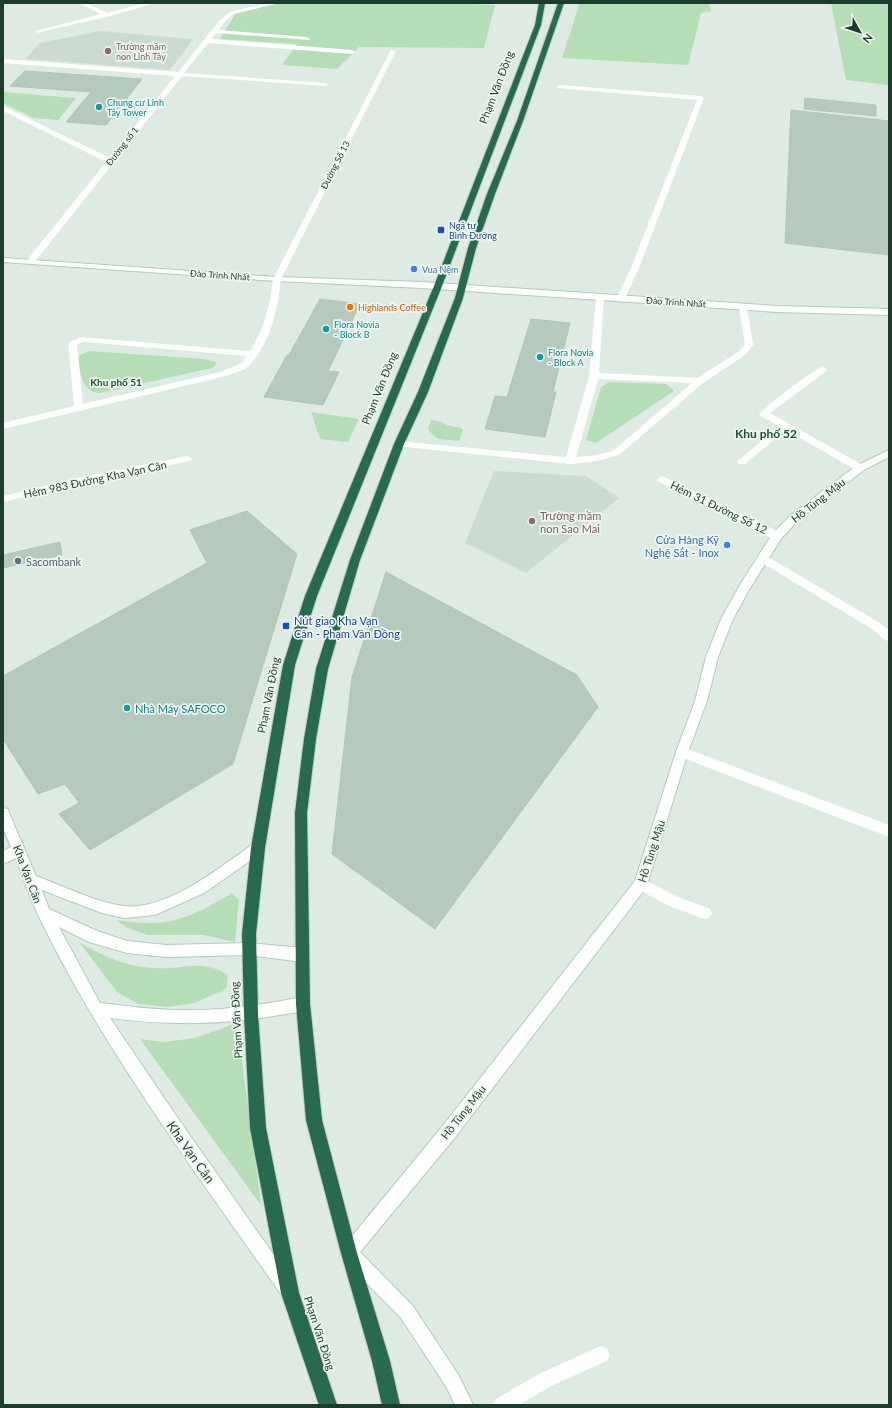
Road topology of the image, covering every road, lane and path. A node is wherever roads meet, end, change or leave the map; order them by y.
1 (81, 3) edge
2 (152, 3) edge
3 (276, 3) edge
4 (542, 3) edge
5 (561, 3) edge
6 (108, 15) junction
7 (214, 31) junction
8 (38, 32) dead end
9 (307, 39) dead end
10 (206, 42) junction
11 (393, 51) dead end
12 (352, 52) dead end
13 (3, 60) edge
14 (180, 73) junction
15 (325, 85) dead end
16 (559, 87) dead end
17 (3, 108) edge
18 (111, 161) junction
19 (3, 260) edge
20 (31, 261) junction
21 (276, 279) junction
22 (438, 286) junction
23 (462, 289) junction
24 (600, 297) junction
25 (621, 298) junction
26 (742, 307) junction
27 (889, 312) edge
28 (253, 354) junction
29 (822, 370) dead end
30 (594, 376) junction
31 (700, 381) junction
32 (79, 408) junction
33 (3, 426) edge
34 (785, 426) junction
35 (399, 444) junction
36 (889, 453) edge
37 (187, 460) dead end
38 (570, 460) junction
39 (742, 462) dead end
40 (860, 468) junction
41 (662, 479) dead end
42 (3, 499) edge
43 (777, 536) junction
44 (763, 558) junction
45 (889, 638) edge
46 (682, 752) junction
47 (3, 813) edge
48 (889, 831) edge
49 (258, 848) junction
50 (19, 849) junction
51 (3, 858) edge
52 (31, 880) junction
53 (641, 884) junction
54 (44, 913) junction
55 (705, 913) dead end
56 (249, 949) junction
57 (302, 955) junction
58 (303, 1004) junction
59 (96, 1008) junction
60 (250, 1014) junction
61 (349, 1253) junction
62 (290, 1293) junction
63 (601, 1355) dead end
64 (328, 1405) edge
65 (391, 1405) edge
66 (464, 1405) edge
67 (502, 1405) edge

1 - 6 street
2 - 6 street
3 - 7 street, Đường số 1
4 - 22 highway, Phạm Văn Đồng
5 - 23 highway
6 - 8 street
7 - 9 street
7 - 10 street, Đường số 1
10 - 12 street
10 - 14 street, Đường số 1
11 - 21 street, Đường Số 13
13 - 14 street
14 - 15 street
14 - 18 street, Đường số 1
16 - 25 street
17 - 18 street
18 - 20 street, Đường số 1
19 - 20 street, Đào Trinh Nhất
20 - 21 street, Đào Trinh Nhất
21 - 22 street, Đào Trinh Nhất
21 - 28 street
22 - 23 street, Đào Trinh Nhất
22 - 49 highway, Phạm Văn Đồng
23 - 24 street, Đào Trinh Nhất
23 - 35 highway
24 - 25 street, Đào Trinh Nhất
24 - 30 street
25 - 26 street, Đào Trinh Nhất
26 - 27 street, Đào Trinh Nhất
26 - 31 street
28 - 32 street
28 - 32 street
29 - 34 street
30 - 31 street
30 - 38 street
31 - 38 street
32 - 33 street
34 - 39 street
34 - 40 street
35 - 38 street
35 - 57 highway
36 - 40 street, Hồ Tùng Mậu
37 - 42 street, Hẻm 983 Đường Kha Vạn Cân
40 - 43 street, Hồ Tùng Mậu
41 - 43 street, Hẻm 31 Đường Số 12
43 - 44 street, Hồ Tùng Mậu
44 - 45 street
44 - 46 street, Hồ Tùng Mậu
46 - 48 street
46 - 53 street, Hồ Tùng Mậu
47 - 50 street, Kha Vạn Cân
49 - 52 street
49 - 56 highway, Phạm Văn Đồng
50 - 51 street
50 - 52 street, Kha Vạn Cân
52 - 54 street, Kha Vạn Cân
53 - 55 street
53 - 61 street, Hồ Tùng Mậu
54 - 56 street, Kha Vạn Cân
54 - 59 street, Kha Vạn Cân
56 - 57 street, Kha Vạn Cân
56 - 60 highway, Phạm Văn Đồng
57 - 58 highway
58 - 60 street
58 - 61 highway
59 - 60 street
59 - 62 street, Kha Vạn Cân
60 - 62 highway, Phạm Văn Đồng
61 - 65 highway
61 - 66 street
62 - 64 highway, Phạm Văn Đồng
63 - 67 street

